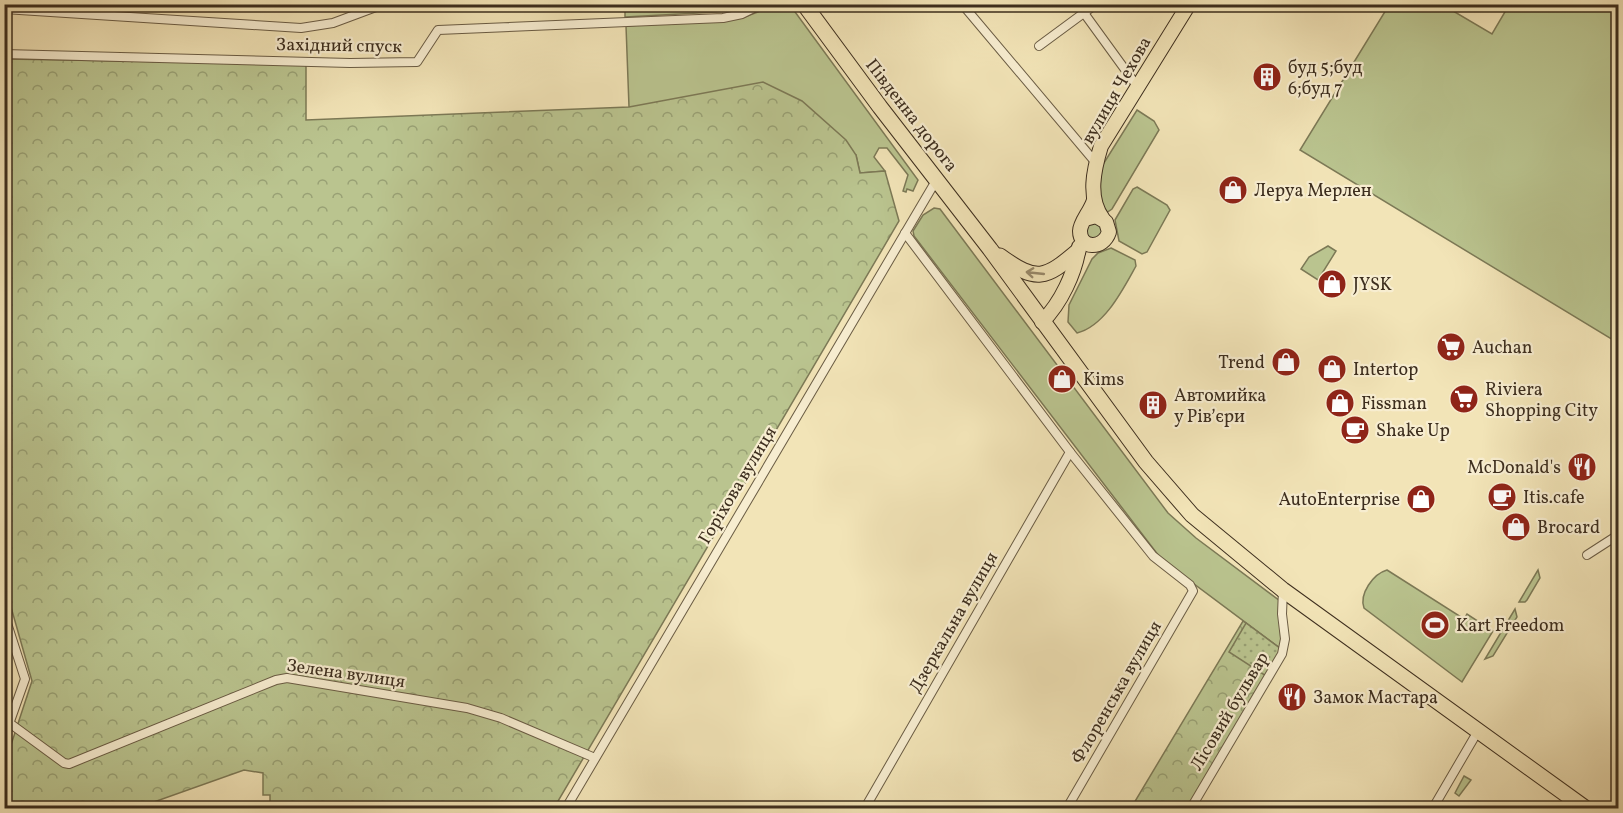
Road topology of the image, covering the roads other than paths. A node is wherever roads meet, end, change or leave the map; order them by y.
1 (384, 4) edge
2 (762, 4) edge
3 (804, 4) edge
4 (962, 4) edge
5 (1096, 4) edge
6 (1189, 4) edge
7 (4, 9) edge
8 (1084, 14) junction
9 (1039, 46) dead end
10 (4, 54) edge
11 (1137, 86) junction
12 (1096, 163) junction
13 (937, 179) junction
14 (1094, 200) junction
15 (1103, 219) junction
16 (1083, 226) junction
17 (905, 233) junction
18 (1097, 245) junction
19 (990, 249) junction
20 (1078, 251) junction
21 (1073, 270) junction
22 (1042, 322) junction
23 (1070, 452) junction
24 (1618, 535) edge
25 (1587, 555) dead end
26 (1283, 590) junction
27 (4, 614) edge
28 (7, 721) edge
29 (1478, 731) junction
30 (4, 738) edge
31 (595, 758) junction
32 (566, 808) edge
33 (865, 808) edge
34 (1067, 808) edge
35 (1191, 808) edge
36 (1433, 808) edge
37 (1585, 808) edge

1 - 7 street
2 - 10 street, Західний спуск
3 - 13 highway, Південна дорога
4 - 12 street
5 - 8 street
6 - 11 main road, вулиця Чехова
8 - 9 street
8 - 11 street
11 - 12 main road, вулиця Чехова
12 - 14 main road, вулиця Чехова
13 - 17 street, Горіхова вулиця
13 - 19 highway, Південна дорога
14 - 15 main road, вулиця Чехова
14 - 16 main road, вулиця Чехова
15 - 16 main road
15 - 18 main road
16 - 18 main road
16 - 20 main road, вулиця Чехова
17 - 23 street
17 - 31 street, Горіхова вулиця
18 - 21 main road
20 -> 19 highway
19 - 22 highway, Південна дорога
20 - 21 main road, вулиця Чехова
21 - 22 main road
22 - 26 highway, Південна дорога
23 - 33 street, Дзеркальна вулиця
23 - 34 street, Флоренська вулиця
24 - 25 street
26 - 29 highway, Південна дорога
26 - 35 street, Лісовий бульвар
27 - 28 street
28 - 30 street
28 - 31 street, Зелена вулиця
29 - 36 street
29 - 37 highway, Південна дорога
31 - 32 street, Горіхова вулиця

